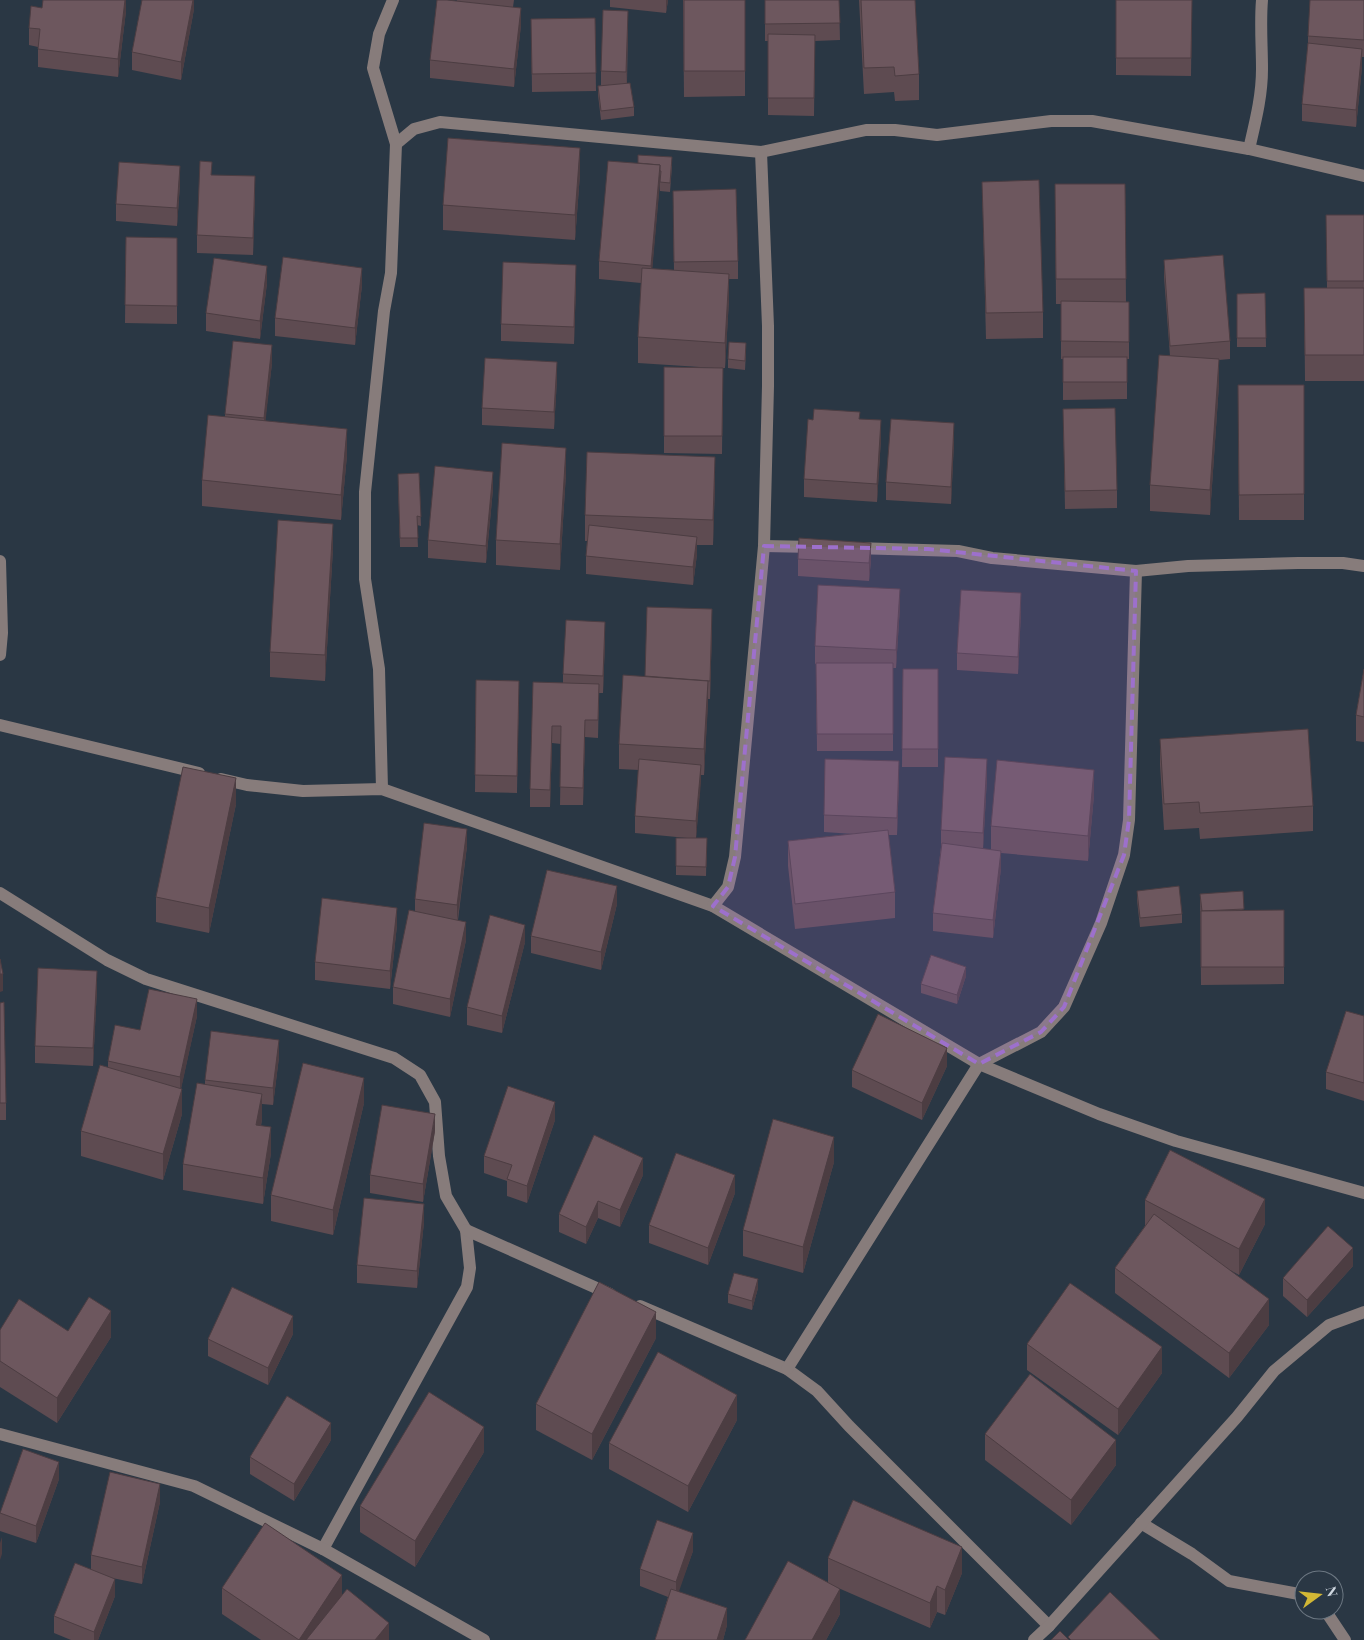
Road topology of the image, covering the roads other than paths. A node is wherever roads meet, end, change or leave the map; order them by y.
1 (393, 0) edge
2 (1262, 0) edge
3 (396, 144) junction
4 (1249, 149) junction
5 (761, 152) junction
6 (1364, 176) edge
7 (764, 546) junction
8 (822, 547) edge
9 (841, 547) edge
10 (0, 561) edge
11 (1364, 566) edge
12 (1136, 571) junction
13 (0, 655) edge
14 (0, 725) edge
15 (382, 789) junction
16 (0, 894) edge
17 (713, 906) junction
18 (979, 1064) junction
19 (1364, 1193) edge
20 (466, 1230) junction
21 (1364, 1312) edge
22 (787, 1369) junction
23 (0, 1434) edge
24 (1142, 1523) junction
25 (323, 1549) junction
26 (1294, 1594) edge
27 (1332, 1620) edge
28 (1049, 1626) junction
29 (484, 1640) edge
30 (1034, 1640) edge
31 (1345, 1640) edge

1 - 3 street
2 - 4 street
3 - 5 street
3 - 15 street
4 - 5 street
4 - 6 street
5 - 7 street
7 - 8 street
7 - 17 street
9 - 12 street
10 - 13 street
11 - 12 street
12 - 18 street
14 - 15 street
15 - 17 street
16 - 20 street
17 - 18 street
18 - 19 street
18 - 22 street
20 - 22 street
20 - 25 street
21 - 24 street
22 - 28 street
23 - 25 street
24 - 26 street
24 - 28 street
25 - 29 street
27 - 31 street
28 - 30 street

